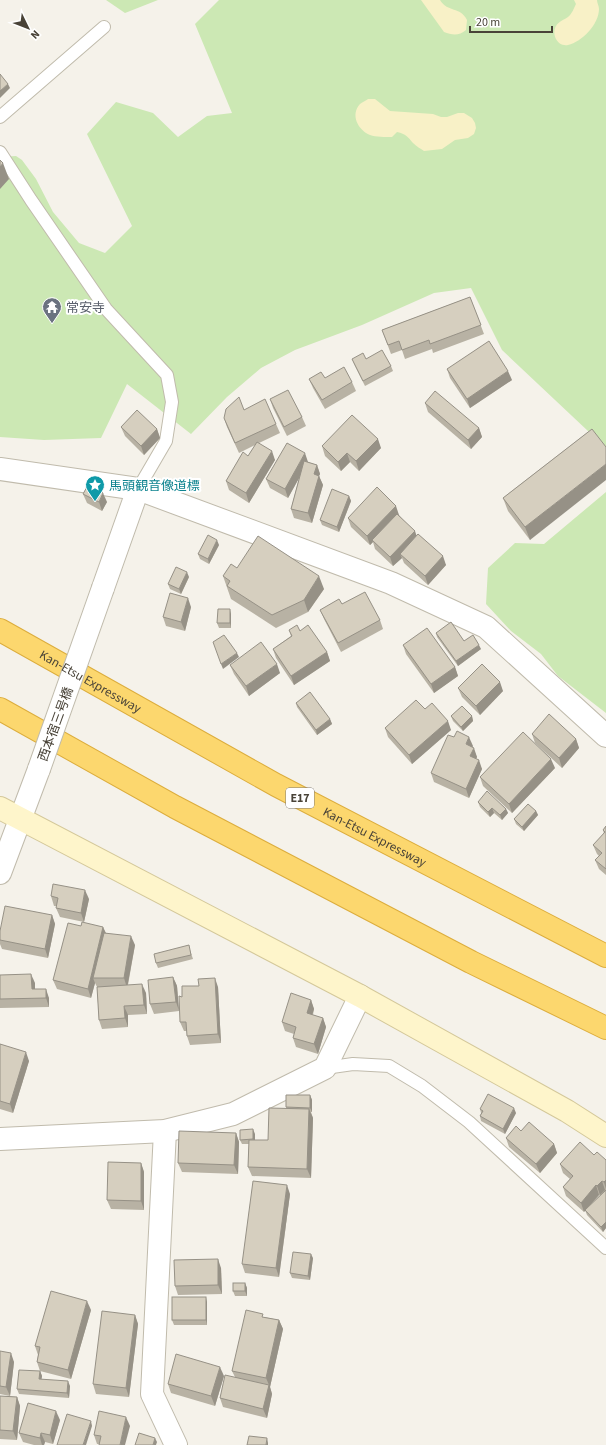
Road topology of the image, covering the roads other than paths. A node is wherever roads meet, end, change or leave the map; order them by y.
1 (104, 27) dead end
2 (0, 117) edge
3 (0, 152) edge
4 (0, 469) edge
5 (138, 489) junction
6 (0, 630) edge
7 (0, 709) edge
8 (606, 736) edge
9 (0, 808) edge
10 (20, 820) junction
11 (0, 873) edge
12 (606, 956) edge
13 (360, 996) junction
14 (606, 1028) edge
15 (325, 1068) junction
16 (165, 1132) junction
17 (606, 1136) edge
18 (0, 1139) edge
19 (606, 1248) edge
20 (176, 1445) edge

1 - 2 lane
3 - 5 lane
4 - 5 street
5 - 8 street
5 - 10 street, 西本宿三号橋, bridge
6 - 12 highway, Kan-Etsu Expressway / E17
7 - 14 highway
9 - 10 street
10 - 11 street, 西本宿三号橋
10 - 13 street
13 - 15 street
13 - 17 street
15 - 16 street
15 - 19 lane
16 - 18 street
16 - 20 street

